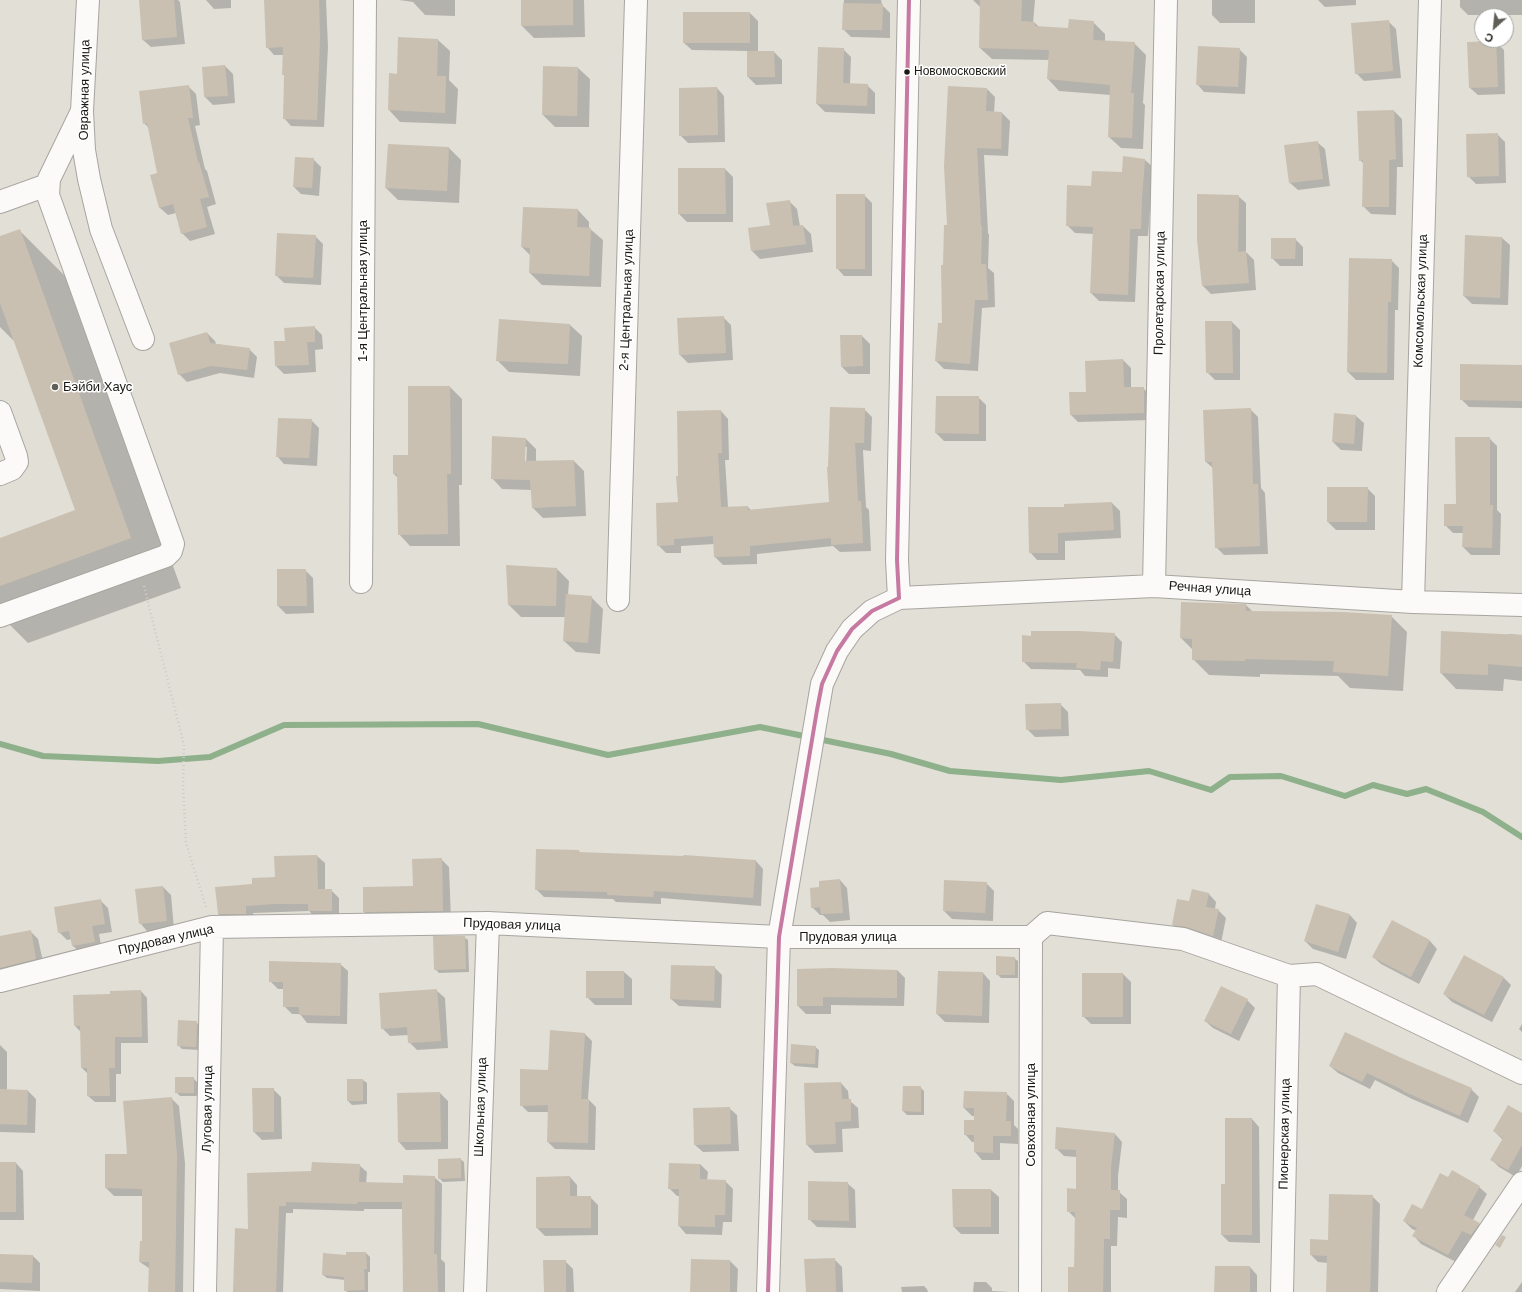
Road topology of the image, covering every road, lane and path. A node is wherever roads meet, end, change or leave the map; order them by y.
1 (88, 0) edge
2 (365, 0) edge
3 (636, 0) edge
4 (1166, 0) edge
5 (1430, 0) edge
6 (913, 6) edge
7 (82, 111) junction
8 (47, 185) junction
9 (0, 202) edge
10 (143, 339) dead end
11 (0, 412) edge
12 (0, 474) edge
13 (139, 566) junction
14 (361, 582) dead end
15 (1154, 586) junction
16 (899, 598) junction
17 (618, 600) dead end
18 (1413, 602) junction
19 (1522, 605) edge
20 (0, 616) edge
21 (488, 923) junction
22 (212, 927) junction
23 (779, 937) junction
24 (1031, 937) junction
25 (1289, 976) junction
26 (0, 981) edge
27 (1522, 1073) edge
28 (1522, 1183) edge
29 (205, 1292) edge
30 (475, 1292) edge
31 (768, 1292) edge
32 (1030, 1292) edge
33 (1282, 1292) edge
34 (1448, 1292) edge

1 - 7 street, Овражная улица
2 - 14 street, 1-я Центральная улица
3 - 17 street, 2-я Центральная улица
4 - 15 street, Пролетарская улица
5 - 18 street, Комсомольская улица
6 - 16 street
7 - 8 street
7 - 10 street, Овражная улица
8 - 9 street
8 - 13 street
11 - 12 street
13 - 20 street
13 - 22 path
15 - 16 street, Речная улица
15 - 18 street, Речная улица
16 - 23 street
18 - 19 street, Речная улица
21 - 22 street, Прудовая улица
21 - 23 street, Прудовая улица
21 - 30 street, Школьная улица
22 - 26 street, Прудовая улица
22 - 29 street, Луговая улица
23 - 24 street, Прудовая улица
23 - 31 street
24 - 25 street
24 - 32 street, Совхозная улица
25 - 27 street
25 - 33 street, Пионерская улица
28 - 34 street

